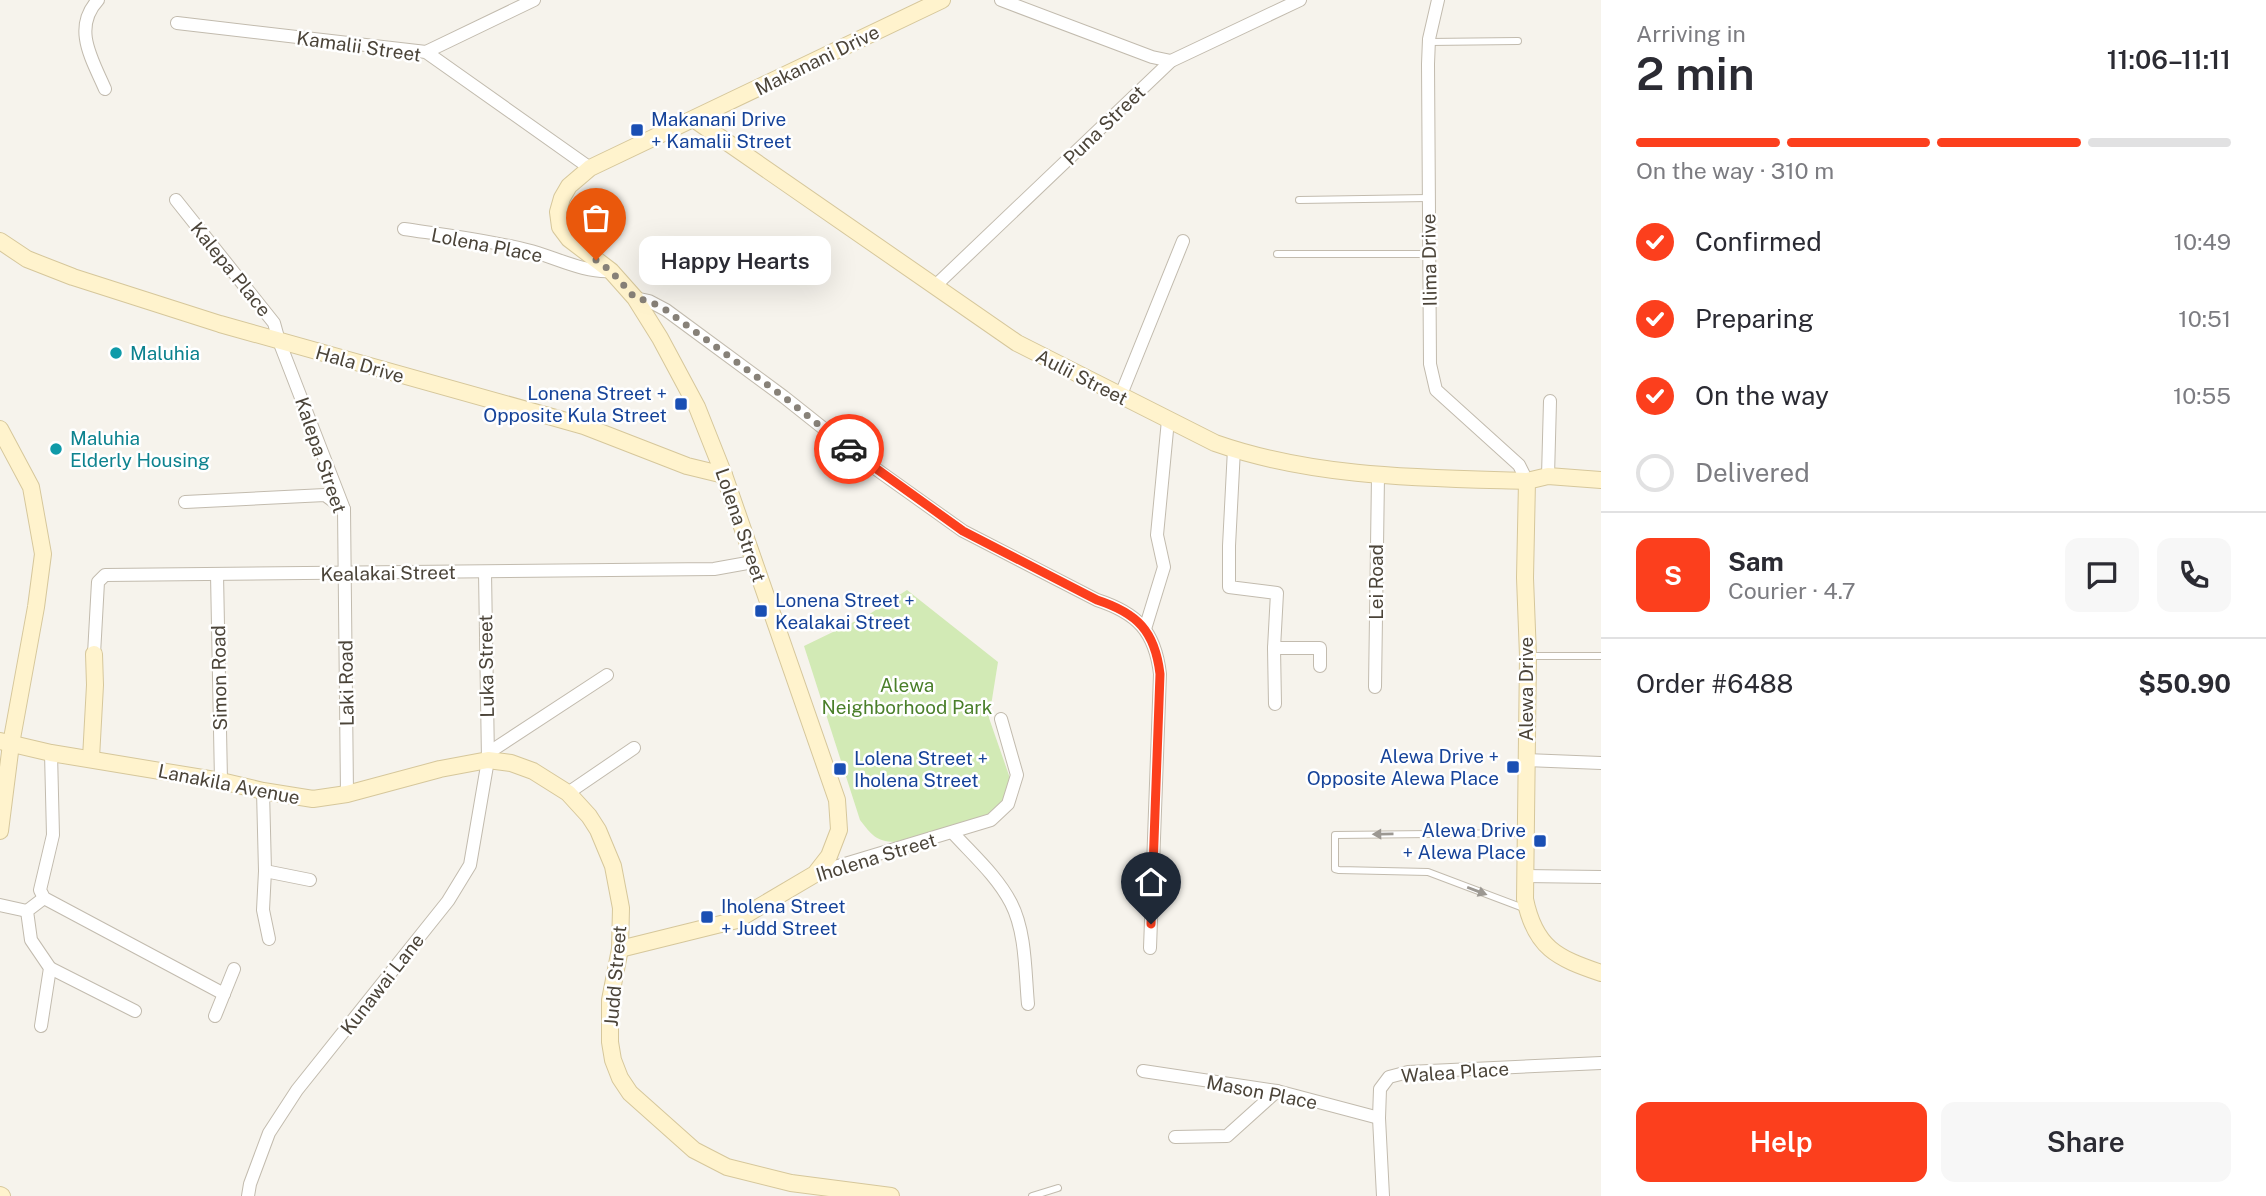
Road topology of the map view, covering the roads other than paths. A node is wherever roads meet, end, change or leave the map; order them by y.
1 (99, 0) edge
2 (534, 0) edge
3 (942, 0) edge
4 (1001, 0) edge
5 (1300, 0) edge
6 (1438, 0) edge
7 (177, 23) dead end
8 (1518, 41) dead end
9 (1429, 43) junction
10 (426, 52) junction
11 (1171, 61) junction
12 (104, 89) dead end
13 (695, 120) junction
14 (590, 168) junction
15 (1428, 198) junction
16 (176, 200) dead end
17 (1299, 200) dead end
18 (404, 229) dead end
19 (1183, 241) dead end
20 (0, 242) edge
21 (1277, 254) dead end
22 (1429, 254) junction
23 (611, 271) junction
24 (934, 287) junction
25 (635, 298) junction
26 (279, 341) junction
27 (1120, 397) junction
28 (1550, 401) dead end
29 (1168, 420) junction
30 (0, 429) edge
31 (1234, 449) junction
32 (724, 475) junction
33 (1378, 476) junction
34 (1548, 476) junction
35 (1601, 480) edge
36 (1527, 481) junction
37 (185, 502) dead end
38 (344, 509) junction
39 (753, 562) junction
40 (485, 572) junction
41 (345, 573) junction
42 (217, 574) junction
43 (1145, 629) junction
44 (1274, 648) junction
45 (94, 654) joint
46 (1528, 656) junction
47 (1601, 656) edge
48 (1320, 666) dead end
49 (607, 675) dead end
50 (1376, 687) dead end
51 (1275, 704) dead end
52 (1001, 719) dead end
53 (6, 743) edge
54 (634, 748) dead end
55 (51, 753) junction
56 (488, 757) junction
57 (91, 758) junction
58 (1526, 760) junction
59 (1601, 763) edge
60 (221, 781) junction
61 (263, 791) junction
62 (568, 793) junction
63 (347, 794) junction
64 (0, 831) edge
65 (953, 833) junction
66 (1525, 833) junction
67 (265, 871) junction
68 (815, 874) junction
69 (1524, 876) junction
70 (1601, 877) edge
71 (310, 880) dead end
72 (44, 898) junction
73 (0, 905) edge
74 (1527, 910) junction
75 (27, 911) junction
76 (269, 939) dead end
77 (1150, 948) dead end
78 (620, 949) junction
79 (50, 968) junction
80 (234, 969) dead end
81 (1601, 973) edge
82 (224, 994) junction
83 (1028, 1004) dead end
84 (135, 1011) dead end
85 (215, 1016) dead end
86 (41, 1026) dead end
87 (1601, 1063) edge
88 (1143, 1071) dead end
89 (1277, 1091) junction
90 (1379, 1118) junction
91 (1175, 1137) dead end
92 (1058, 1188) dead end
93 (248, 1196) edge
94 (891, 1196) edge
95 (1032, 1196) edge
96 (1383, 1196) edge

1 - 12 street
2 - 10 street
3 - 13 street, Makanani Drive
4 - 11 street
5 - 11 street, Puna Street
6 - 9 street, Ilima Drive
7 - 10 street, Kamalii Street
8 - 9 lane
9 - 15 street, Ilima Drive
10 - 14 street, Kamalii Street
11 - 24 street, Puna Street
13 - 14 street, Makanani Drive
13 - 24 street, Aulii Street
14 - 23 street, Makanani Drive
15 - 17 lane
15 - 22 street, Ilima Drive
16 - 26 street, Kalepa Place
18 - 23 street, Lolena Place
19 - 27 street
20 - 26 street, Hala Drive
21 - 22 lane
22 - 36 street, Ilima Drive
23 - 25 street, Lolena Street
24 - 27 street, Aulii Street
25 - 32 street, Lolena Street
25 - 43 street
26 - 32 street, Hala Drive
26 - 38 street, Kalepa Street
27 - 29 street, Aulii Street
28 - 34 street
29 - 31 street, Aulii Street
29 - 43 street
30 - 53 street
31 - 33 street, Aulii Street
31 - 44 street
32 - 39 street, Lolena Street
33 - 36 street, Aulii Street
33 - 50 street, Lei Road
34 - 35 street
34 - 36 street
36 - 46 street, Alewa Drive
37 - 38 street
38 - 41 street, Kalepa Street
39 - 40 street, Kealakai Street
39 - 68 street, Lolena Street
40 - 41 street, Kealakai Street
40 - 56 street, Luka Street
41 - 42 street, Kealakai Street
41 - 63 street, Laki Road
42 - 45 street, Kealakai Street
42 - 60 street, Simon Road
43 - 77 street
44 - 48 street
44 - 51 street
45 - 57 street
46 - 47 lane
46 - 58 street, Alewa Drive
49 - 56 street
52 - 65 street, Iholena Street
53 - 55 street, Lanakila Avenue
53 - 64 street
54 - 62 street
55 - 57 street, Lanakila Avenue
55 - 72 street
56 - 62 street, Judd Street
56 - 63 street, Lanakila Avenue
56 - 93 street, Kunawai Lane
57 - 60 street, Lanakila Avenue
58 - 59 street
58 - 66 street, Alewa Drive
60 - 61 street, Lanakila Avenue
61 - 63 street, Lanakila Avenue
61 - 67 street
62 - 78 street, Judd Street
65 - 68 street, Iholena Street
65 - 83 street
66 - 69 street, Alewa Drive
66 -> 74 lane
67 - 71 street
67 - 76 street
68 - 78 street, Iholena Street
69 - 70 street
69 - 74 street, Alewa Drive
72 - 75 street
72 - 82 street
73 - 75 street
74 - 81 street, Alewa Drive
75 - 79 street
78 - 94 street, Judd Street
79 - 84 street
79 - 86 street
80 - 82 street
82 - 85 street
87 - 90 street, Walea Place
88 - 89 street, Mason Place
89 - 90 street, Mason Place
89 - 91 street
90 - 96 street, Walea Place
92 - 95 lane

